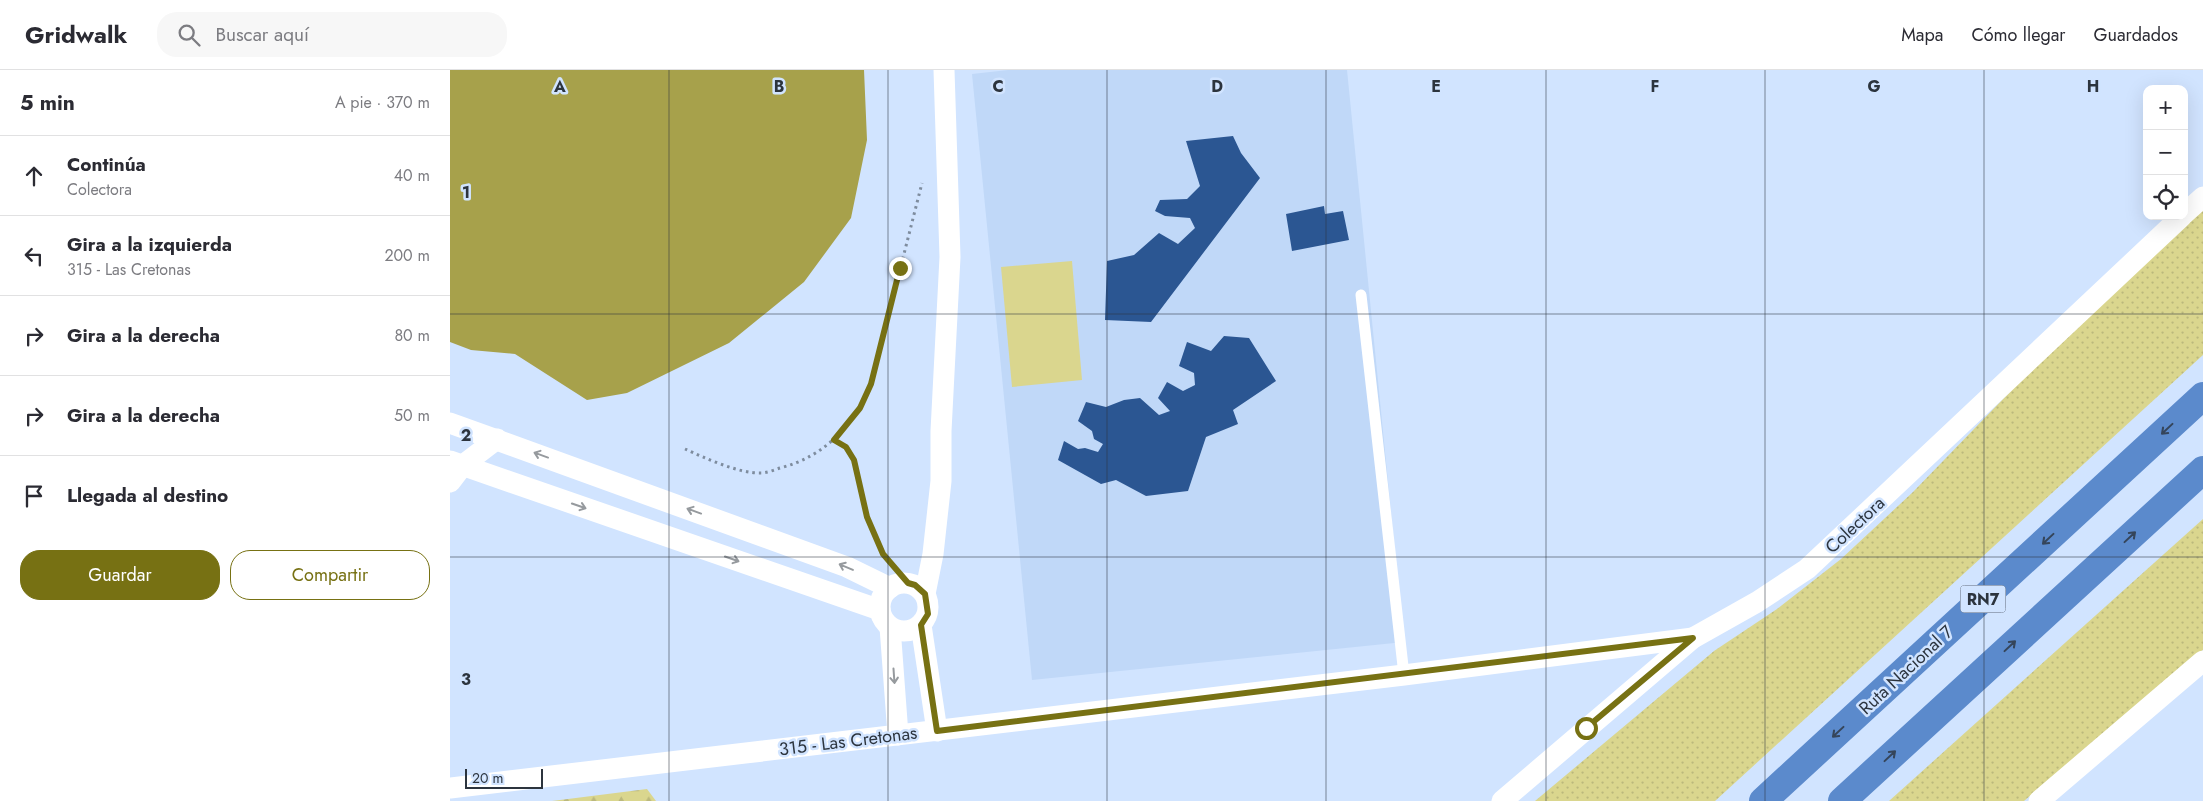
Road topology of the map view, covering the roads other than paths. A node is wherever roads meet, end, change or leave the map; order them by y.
1 (944, 70) edge
2 (2203, 196) edge
3 (2188, 210) edge
4 (2178, 220) edge
5 (1361, 295) dead end
6 (2203, 396) edge
7 (450, 423) edge
8 (497, 439) junction
9 (456, 463) edge
10 (2203, 470) edge
11 (450, 482) edge
12 (908, 588) junction
13 (885, 619) junction
14 (921, 625) junction
15 (1693, 638) junction
16 (2203, 661) edge
17 (1404, 675) junction
18 (937, 731) junction
19 (898, 736) junction
20 (450, 788) edge
21 (1502, 801) edge
22 (1763, 801) edge
23 (1842, 801) edge
24 (2039, 801) edge

1 - 12 street
2 - 3 street, Colectora
4 - 15 street, Colectora
5 - 17 lane
6 -> 22 highway, Ruta Nacional 7 / RN7
7 - 8 street
8 - 9 street
12 -> 8 street
9 - 11 street
9 -> 13 street
23 -> 10 highway
12 - 13 street
12 - 14 street
13 - 14 street
13 -> 19 street
14 - 18 street
15 - 17 street, 315 - Las Cretonas
15 - 21 street, Colectora
16 - 24 street
17 - 18 street, 315 - Las Cretonas
18 - 19 street, 315 - Las Cretonas
19 - 20 street, 315 - Las Cretonas

